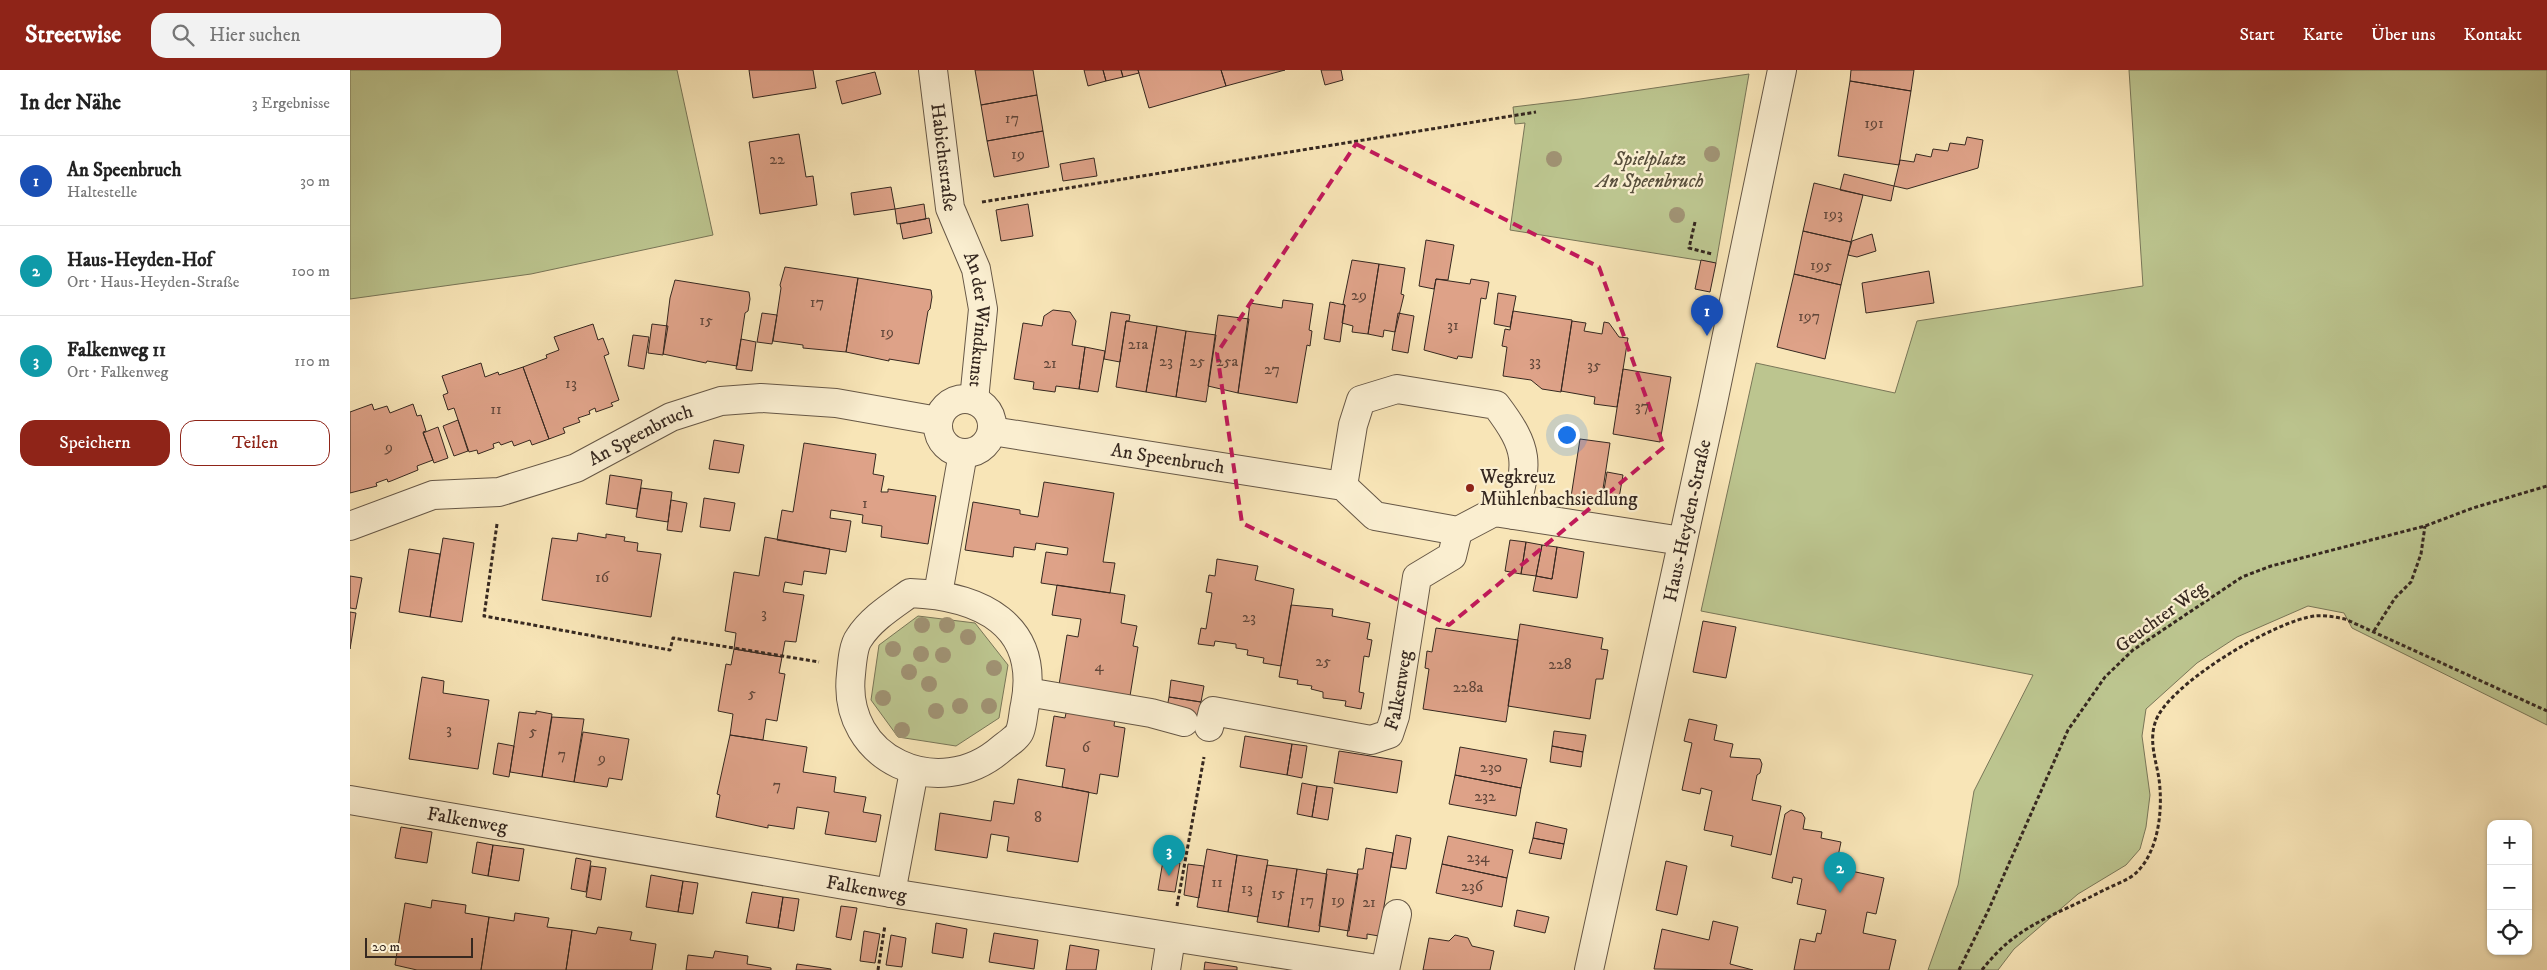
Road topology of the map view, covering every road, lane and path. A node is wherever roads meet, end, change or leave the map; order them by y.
1 (933, 70) edge
2 (1782, 70) edge
3 (1536, 112) dead end
4 (950, 208) junction
5 (1695, 222) dead end
6 (966, 241) joint
7 (1742, 258) junction
8 (974, 400) junction
9 (938, 421) junction
10 (992, 430) junction
11 (963, 453) junction
12 (1342, 486) junction
13 (2547, 486) edge
14 (499, 492) junction
15 (1514, 516) junction
16 (350, 526) edge
17 (2426, 526) junction
18 (1458, 531) junction
19 (1682, 541) junction
20 (938, 594) junction
21 (2374, 630) junction
22 (852, 668) junction
23 (1028, 692) junction
24 (2547, 711) edge
25 (1197, 725) junction
26 (914, 771) junction
27 (350, 800) edge
28 (891, 893) junction
29 (1397, 914) dead end
30 (1171, 938) junction
31 (878, 970) edge
32 (1166, 970) edge
33 (1385, 970) edge
34 (1589, 970) edge
35 (1959, 970) edge
36 (1982, 970) edge

1 - 4 street, Habichtstraße
2 - 7 street, Haus-Heyden-Straße
3 - 4 path
4 - 6 street, Habichtstraße
5 - 7 path
6 - 8 street, An der Windkunst
7 - 19 street, Haus-Heyden-Straße
8 - 9 street, An der Windkunst
8 - 10 street, An der Windkunst
9 - 11 street
9 - 14 street, An Speenbruch
10 - 11 street
10 - 12 street, An Speenbruch
11 - 20 street
12 - 15 street
12 - 18 street
13 - 17 path, Geuchter Weg
14 - 16 street, An Speenbruch
14 - 22 path
15 - 18 street
15 - 19 street
17 - 21 path
17 - 35 path, Geuchter Weg
18 - 25 street, Falkenweg
19 - 34 street, Haus-Heyden-Straße
20 - 22 street
20 - 23 street
21 - 24 path
21 - 36 path
22 - 26 street
23 - 25 street
23 - 26 street
25 - 30 path
26 - 28 street
27 - 28 street, Falkenweg
28 - 30 street, Falkenweg
28 - 31 path
29 - 33 street, Falkenweg
30 - 32 street
30 - 33 street, Falkenweg

